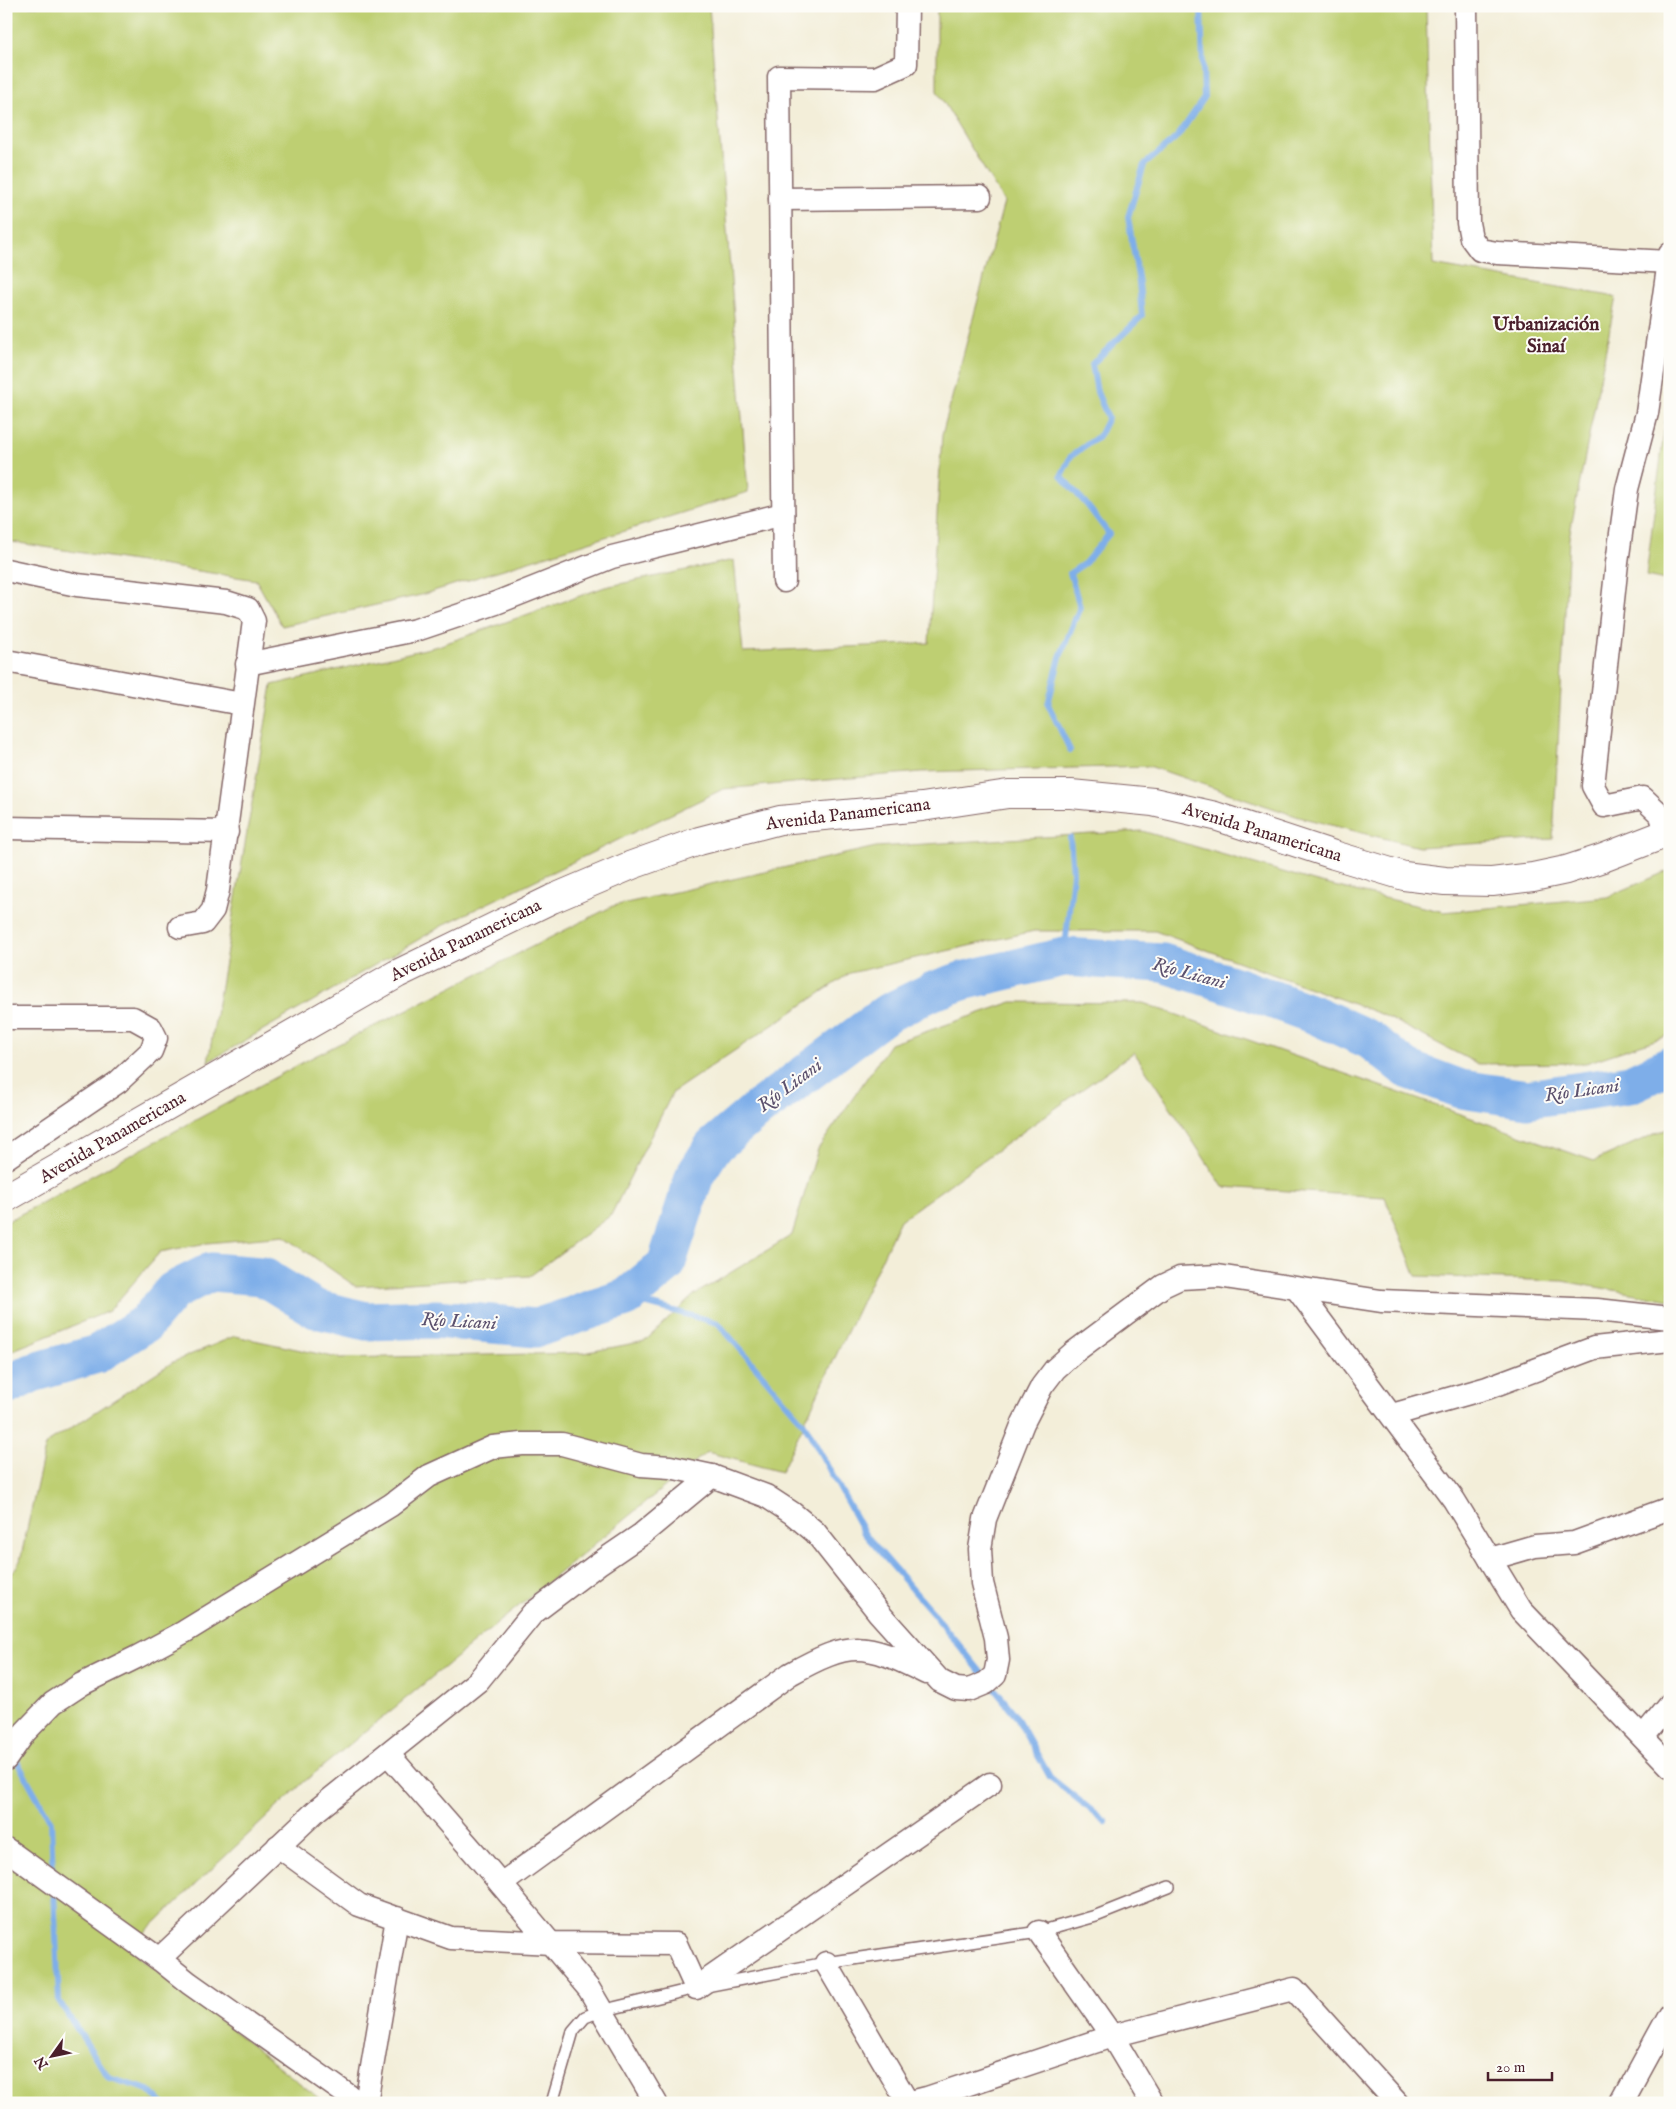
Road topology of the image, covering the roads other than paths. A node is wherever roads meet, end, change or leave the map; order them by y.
1 (907, 6) edge
2 (1466, 6) edge
3 (980, 197) dead end
4 (780, 199) junction
5 (1669, 258) edge
6 (783, 514) junction
7 (6, 570) edge
8 (784, 581) dead end
9 (6, 661) edge
10 (247, 664) junction
11 (242, 704) junction
12 (1667, 821) edge
13 (6, 828) edge
14 (226, 832) junction
15 (180, 927) dead end
16 (6, 1018) edge
17 (6, 1158) edge
18 (6, 1198) edge
19 (1297, 1289) junction
20 (1670, 1318) edge
21 (1670, 1340) edge
22 (1392, 1415) junction
23 (712, 1476) junction
24 (1670, 1508) edge
25 (1490, 1559) junction
26 (940, 1681) junction
27 (1670, 1704) edge
28 (1643, 1737) junction
29 (388, 1754) junction
30 (6, 1759) edge
31 (1670, 1766) edge
32 (990, 1784) dead end
33 (278, 1846) junction
34 (6, 1849) edge
35 (501, 1884) junction
36 (1169, 1888) dead end
37 (397, 1918) junction
38 (1039, 1932) junction
39 (551, 1943) junction
40 (160, 1958) junction
41 (826, 1963) junction
42 (696, 1988) junction
43 (601, 2011) junction
44 (1670, 2015) edge
45 (1112, 2036) junction
46 (358, 2103) edge
47 (366, 2103) edge
48 (552, 2103) edge
49 (656, 2103) edge
50 (907, 2103) edge
51 (1152, 2103) edge
52 (1397, 2103) edge
53 (1622, 2103) edge

1 - 4 street
2 - 5 street
3 - 4 street
4 - 6 street
5 - 12 street
6 - 8 street
6 - 10 street
7 - 10 street
9 - 11 street
10 - 11 street
11 - 14 street
12 - 18 main road, Avenida Panamericana
13 - 14 street
14 - 15 street
16 - 17 street
19 - 20 street
19 - 22 street
19 - 26 street
21 - 22 street
22 - 25 street
23 - 26 street
23 - 29 street
23 - 30 street
24 - 25 street
25 - 28 street
26 - 35 street
27 - 28 street
28 - 31 street
29 - 33 street
29 - 35 street
32 - 42 street
33 - 37 street
33 - 40 street
34 - 40 street
35 - 39 street
36 - 38 lane
37 - 39 street
37 - 47 street
38 - 41 lane
38 - 45 street
39 - 42 street
39 - 43 street
40 - 46 street
41 - 42 lane
41 - 50 street
42 - 43 lane
43 - 48 lane
43 - 49 street
44 - 53 street
45 - 50 street
45 - 51 street
45 - 52 street

